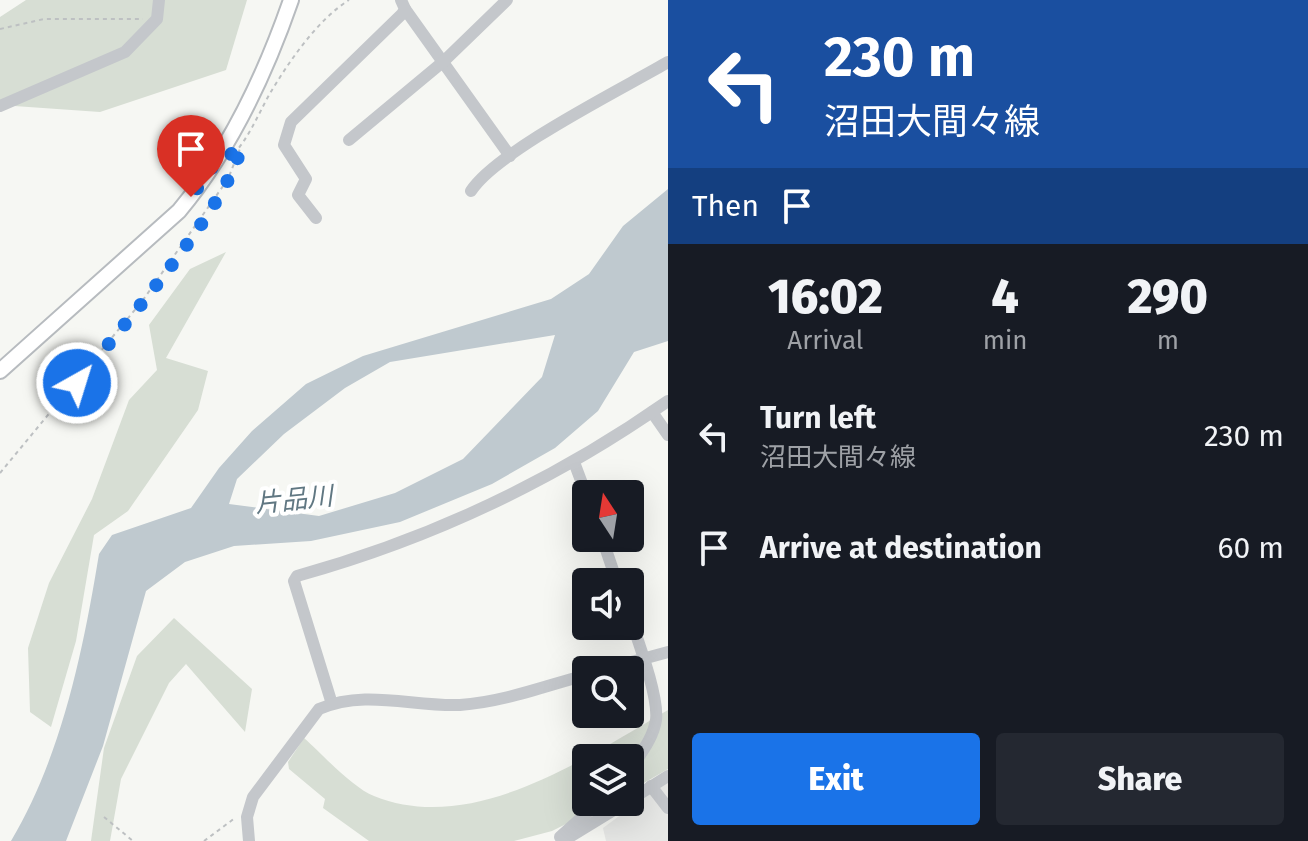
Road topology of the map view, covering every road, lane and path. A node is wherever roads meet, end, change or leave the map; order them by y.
1 (159, 0) edge
2 (291, 0) edge
3 (349, 0) edge
4 (507, 0) edge
5 (403, 4) edge
6 (157, 19) junction
7 (0, 29) edge
8 (444, 61) junction
9 (668, 62) edge
10 (0, 106) edge
11 (349, 140) dead end
12 (241, 146) junction
13 (234, 153) dead end
14 (510, 156) junction
15 (471, 191) dead end
16 (316, 218) dead end
17 (0, 371) edge
18 (668, 401) edge
19 (652, 412) junction
20 (668, 435) edge
21 (574, 462) junction
22 (0, 473) edge
23 (581, 480) edge
24 (668, 652) edge
25 (644, 657) joint
26 (572, 679) edge
27 (332, 704) junction
28 (644, 749) edge
29 (668, 776) edge
30 (651, 786) junction
31 (644, 791) edge
32 (668, 808) edge
33 (585, 816) edge
34 (603, 816) edge
35 (104, 817) dead end
36 (247, 817) junction
37 (133, 841) edge
38 (204, 841) edge
39 (249, 841) edge
40 (561, 841) edge

1 - 6 street
2 - 17 main road
3 - 12 path
4 - 8 street
5 - 8 street
5 - 16 street
6 - 7 path
6 - 10 street
8 - 11 street
8 - 14 street
9 - 14 street
12 - 13 path
12 - 22 path
14 - 15 street
18 - 19 street
19 - 20 street
19 - 21 street
21 - 23 street
21 - 27 street
24 - 25 street
25 - 28 street
26 - 27 street
27 - 36 street
29 - 30 street
30 - 31 street
30 - 32 street
33 - 40 street
34 - 40 street
35 - 37 path
36 - 38 path
36 - 39 street

